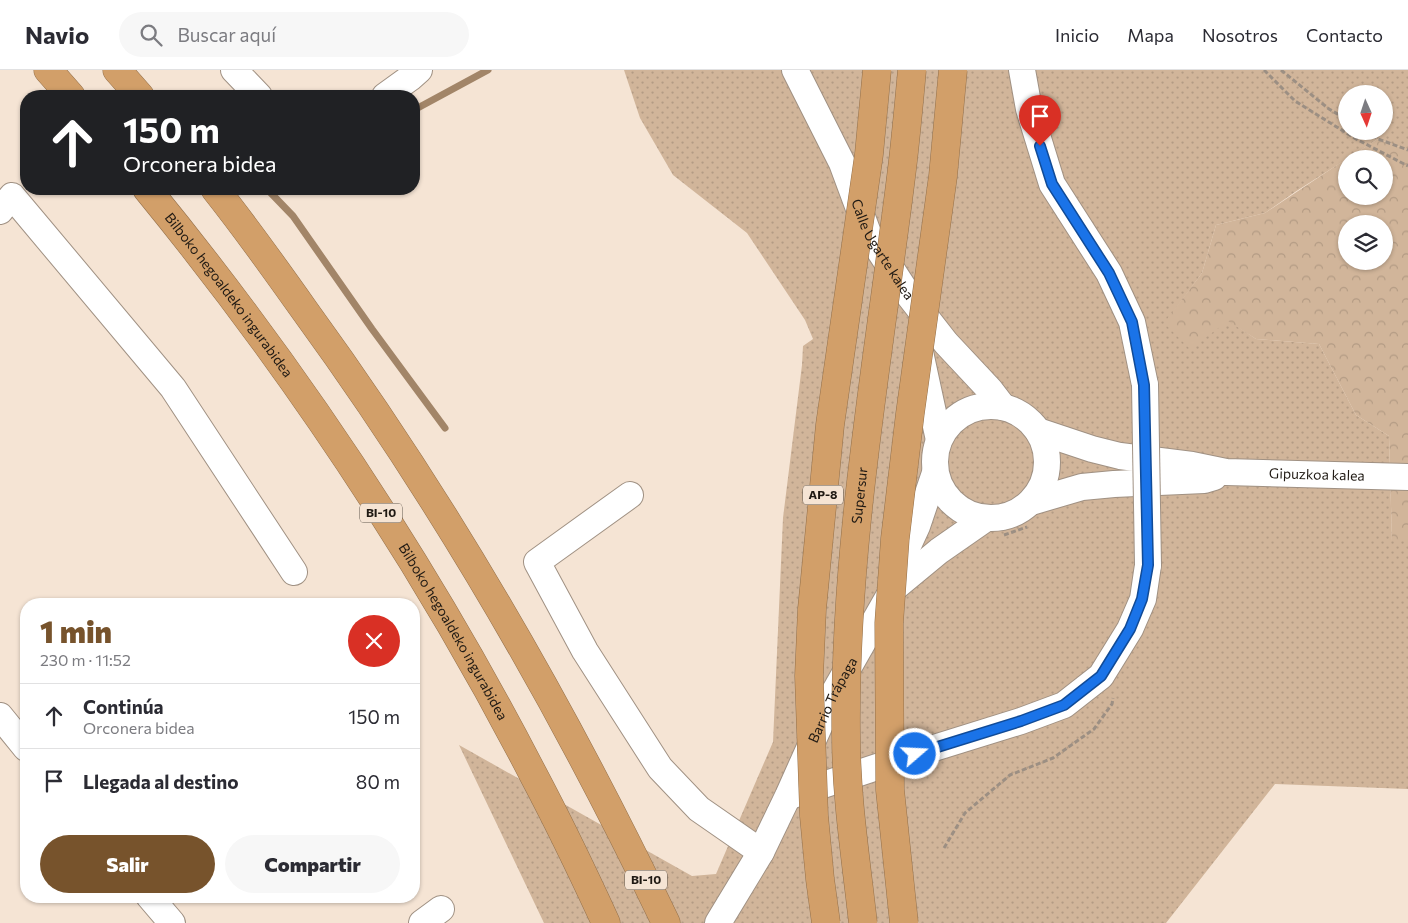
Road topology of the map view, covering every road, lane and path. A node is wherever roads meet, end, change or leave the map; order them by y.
1 (48, 70) edge
2 (117, 70) edge
3 (234, 70) edge
4 (419, 70) edge
5 (796, 70) edge
6 (877, 70) edge
7 (912, 70) edge
8 (953, 70) edge
9 (1022, 70) edge
10 (1264, 70) edge
11 (1281, 70) edge
12 (66, 90) edge
13 (135, 90) edge
14 (253, 90) edge
15 (393, 90) edge
16 (1338, 114) edge
17 (1381, 140) edge
18 (1408, 150) edge
19 (1408, 166) edge
20 (152, 195) edge
21 (219, 195) edge
22 (0, 211) edge
23 (907, 293) junction
24 (1004, 407) junction
25 (1038, 430) junction
26 (939, 440) junction
27 (1226, 472) junction
28 (935, 473) junction
29 (1408, 476) edge
30 (630, 495) dead end
31 (1030, 514) junction
32 (994, 527) junction
33 (294, 572) dead end
34 (893, 589) junction
35 (1114, 694) dead end
36 (0, 716) edge
37 (20, 741) edge
38 (788, 796) junction
39 (944, 848) dead end
40 (761, 852) junction
41 (155, 903) edge
42 (172, 923) edge
43 (606, 923) edge
44 (666, 923) edge
45 (718, 923) edge
46 (826, 923) edge
47 (863, 923) edge
48 (904, 923) edge

1 - 12 highway
2 - 13 highway
3 - 14 street
4 - 15 street
5 - 23 street, Calle Ugarte kalea
6 - 46 highway, AP-8, bridge
7 - 47 highway, Supersur / AP-8, bridge
8 - 48 highway, bridge
9 - 38 street, bridge
10 - 19 path
11 - 16 path
17 - 18 path
20 - 43 highway, Bilboko hegoaldeko ingurabidea / BI-10
21 - 44 highway, BI-10
22 - 33 street
23 - 24 street, Calle Ugarte kalea
23 - 26 street
24 - 25 street
24 - 26 street
25 - 27 street
25 - 31 street
26 - 28 street
27 - 29 street, Gipuzkoa kalea
27 - 31 street
28 - 32 street
28 - 34 street, Barrio Trápaga
30 - 40 street
31 - 32 path
31 - 32 street
32 - 34 street
34 - 38 street, Barrio Trápaga
35 - 39 path
36 - 37 street
38 - 40 street, Barrio Trápaga
40 - 45 street, Barrio Trápaga
41 - 42 street

